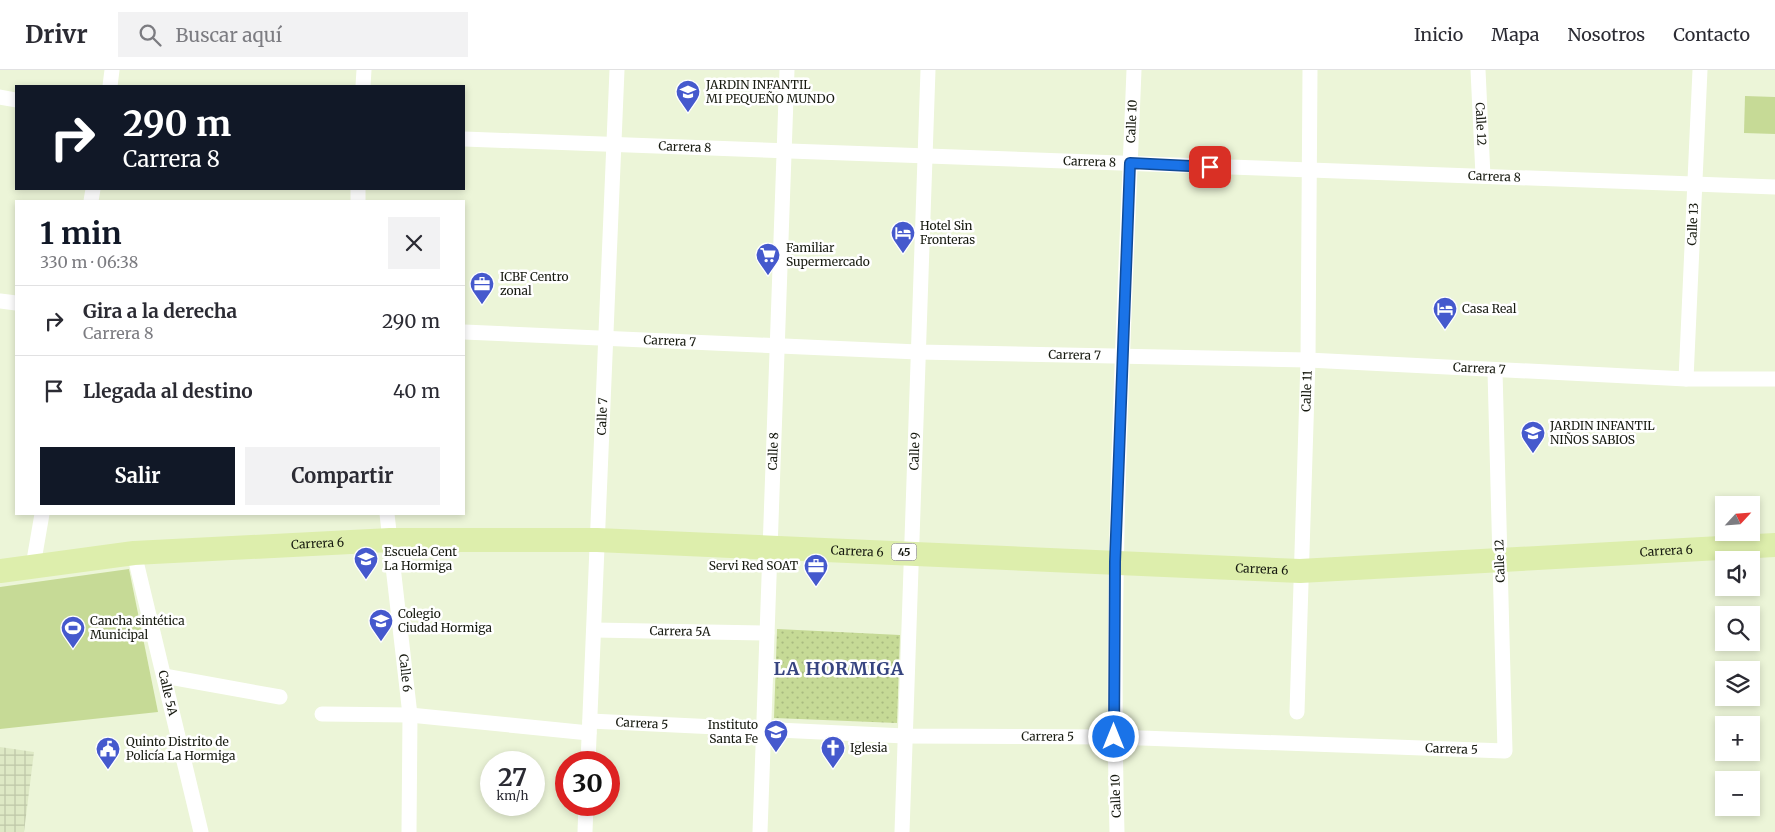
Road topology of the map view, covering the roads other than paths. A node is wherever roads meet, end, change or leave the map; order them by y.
1 (112, 70) edge
2 (364, 70) edge
3 (617, 70) edge
4 (787, 70) edge
5 (928, 70) edge
6 (1134, 70) edge
7 (1310, 70) edge
8 (1478, 70) edge
9 (1700, 70) edge
10 (110, 85) edge
11 (363, 85) edge
12 (0, 97) edge
13 (15, 100) edge
14 (465, 138) edge
15 (614, 145) junction
16 (784, 150) junction
17 (925, 154) junction
18 (1130, 163) junction
19 (1309, 171) junction
20 (1483, 176) junction
21 (1695, 185) junction
22 (1775, 186) edge
23 (0, 301) edge
24 (15, 303) edge
25 (465, 332) edge
26 (605, 340) junction
27 (777, 347) junction
28 (918, 352) junction
29 (1123, 356) junction
30 (1308, 360) junction
31 (1495, 371) junction
32 (1686, 379) junction
33 (1775, 379) edge
34 (42, 515) edge
35 (387, 515) edge
36 (390, 540) junction
37 (597, 540) junction
38 (1775, 545) edge
39 (770, 546) junction
40 (912, 552) junction
41 (134, 553) junction
42 (1115, 562) junction
43 (1500, 562) junction
44 (33, 566) junction
45 (0, 571) edge
46 (1300, 571) junction
47 (594, 630) junction
48 (767, 633) junction
49 (164, 676) junction
50 (280, 697) dead end
51 (1297, 712) dead end
52 (322, 714) dead end
53 (410, 715) junction
54 (590, 727) junction
55 (764, 730) junction
56 (905, 736) junction
57 (1114, 737) junction
58 (589, 751) edge
59 (1506, 751) joint
60 (586, 816) edge
61 (201, 832) edge
62 (409, 832) edge
63 (585, 832) edge
64 (760, 832) edge
65 (902, 832) edge
66 (1117, 832) edge

1 - 10 street
2 - 11 street
3 - 15 street, Calle 7
4 - 16 street, Calle 8
5 - 17 street, Calle 9
6 - 18 street, Calle 10
7 - 19 street, Calle 11
8 - 20 street, Calle 12
9 - 21 street, Calle 13
12 - 13 street
14 - 15 street, Carrera 8
15 - 16 street, Carrera 8
15 - 26 street, Calle 7
16 - 17 street, Carrera 8
16 - 27 street, Calle 8
17 - 18 street, Carrera 8
17 - 28 street, Calle 9
18 - 19 street, Carrera 8
18 - 29 street, Calle 10
19 - 20 street, Carrera 8
19 - 30 street, Calle 11
20 - 21 street, Carrera 8
21 - 22 street, Carrera 8
21 - 32 street, Calle 13
23 - 24 street
25 - 26 street, Carrera 7
26 - 27 street, Carrera 7
26 - 37 street, Calle 7
27 - 28 street, Carrera 7
27 - 39 street, Calle 8
28 - 29 street, Carrera 7
28 - 40 street, Calle 9
29 - 30 street, Carrera 7
29 - 42 street, Calle 10
30 - 31 street, Carrera 7
30 - 46 street, Calle 11
31 - 32 street, Carrera 7
31 - 43 street, Calle 12
32 - 33 street, Carrera 7
34 - 44 street
35 - 36 street, Calle 6
36 - 37 main road, Carrera 6 / 45
36 - 41 main road, Carrera 6 / 45
36 - 53 street, Calle 6
37 - 39 main road, Carrera 6 / 45
37 - 47 street, Calle 7
38 - 43 main road, Carrera 6 / 45
39 - 40 main road, Carrera 6 / 45
39 - 48 street, Calle 8
40 - 42 main road, Carrera 6 / 45
40 - 56 street, Calle 9
41 - 44 main road, Carrera 6 / 45
41 - 49 street, Calle 5A
42 - 46 main road, Carrera 6 / 45
42 - 57 street, Calle 10
43 - 46 main road, Carrera 6 / 45
43 - 59 street, Calle 12
44 - 45 main road, Carrera 6 / 45
46 - 51 street, Calle 11
47 - 48 street, Carrera 5A
47 - 54 street, Calle 7
48 - 55 street, Calle 8
49 - 50 street
49 - 61 street, Calle 5A
52 - 53 street, Carrera 5
53 - 54 street, Carrera 5
53 - 62 street, Calle 6
54 - 55 street, Carrera 5
54 - 58 street, Calle 7
55 - 56 street, Carrera 5
55 - 64 street, Calle 8
56 - 57 street, Carrera 5
56 - 65 street, Calle 9
57 - 59 street, Carrera 5
57 - 66 street, Calle 10
60 - 63 street

